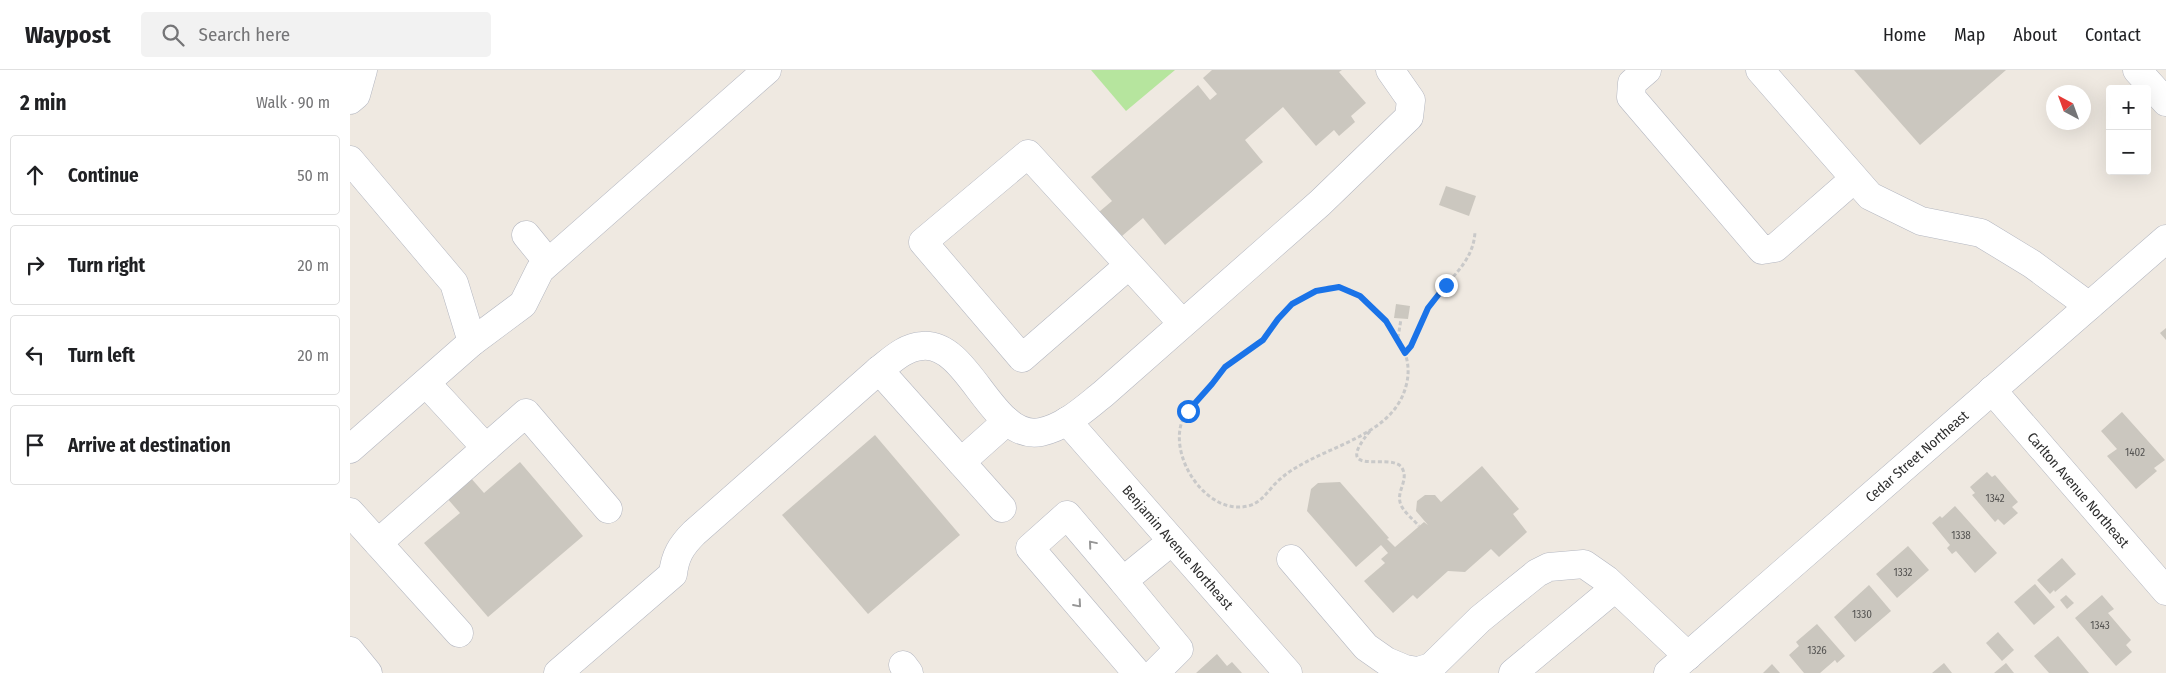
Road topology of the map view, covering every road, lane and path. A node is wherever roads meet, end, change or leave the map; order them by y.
1 (363, 70) edge
2 (767, 70) edge
3 (1390, 70) edge
4 (1647, 70) edge
5 (1760, 70) edge
6 (2137, 70) edge
7 (350, 100) edge
8 (2166, 102) edge
9 (350, 160) edge
10 (1854, 179) junction
11 (1475, 231) dead end
12 (526, 235) dead end
13 (2166, 240) edge
14 (548, 262) junction
15 (1129, 265) junction
16 (2089, 306) junction
17 (1401, 319) dead end
18 (1182, 323) junction
19 (1398, 339) junction
20 (472, 342) junction
21 (1405, 353) junction
22 (879, 370) junction
23 (426, 383) junction
24 (1992, 390) junction
25 (1007, 421) junction
26 (1067, 421) junction
27 (1372, 429) junction
28 (486, 448) junction
29 (350, 449) edge
30 (961, 462) junction
31 (1002, 508) dead end
32 (608, 509) dead end
33 (350, 512) edge
34 (1419, 526) dead end
35 (1172, 541) junction
36 (378, 543) junction
37 (1291, 559) dead end
38 (1123, 582) junction
39 (1615, 588) junction
40 (2166, 591) edge
41 (459, 633) dead end
42 (350, 651) edge
43 (1688, 656) junction
44 (1436, 670) edge
45 (368, 673) edge
46 (558, 673) edge
47 (1138, 673) edge
48 (1155, 673) edge
49 (1288, 673) edge
50 (1513, 673) edge
51 (1668, 673) edge

1 - 7 street
2 - 14 street
3 - 18 street
4 - 10 street
5 - 10 street
6 - 8 street
9 - 20 street
10 - 16 street
11 - 21 path
12 - 14 street
13 - 16 street, Cedar Street Northeast
14 - 20 street
15 - 15 street
15 - 18 street
16 - 24 street, Cedar Street Northeast
17 - 19 path
18 - 26 street
19 - 21 path
19 - 27 path
20 - 23 street
21 - 27 path
22 - 25 street
22 - 30 street
22 - 46 street
23 - 28 street
23 - 29 street
24 - 40 street, Carlton Avenue Northeast
24 - 43 street, Cedar Street Northeast
25 - 26 street
25 - 30 street
26 - 35 street, Benjamin Avenue Northeast
27 - 34 path
28 - 32 street
28 - 36 street
30 - 31 street
33 - 36 street
35 - 38 street
35 - 49 street, Benjamin Avenue Northeast
36 - 41 street
37 - 44 street
38 -> 47 street
38 - 48 street
39 - 43 street
39 - 44 street
39 - 50 street
42 - 45 street
43 - 51 street, Cedar Street Northeast

